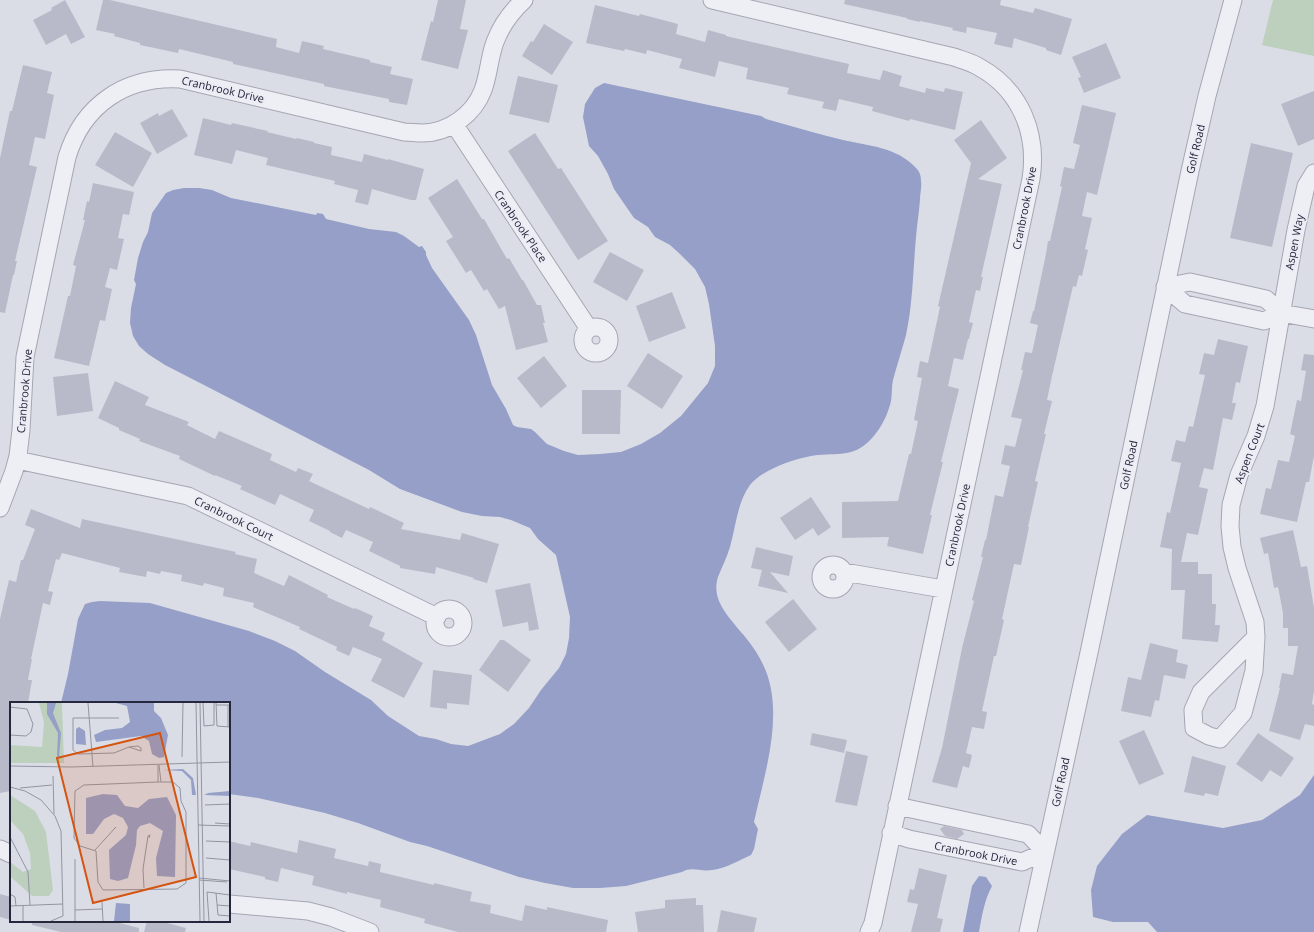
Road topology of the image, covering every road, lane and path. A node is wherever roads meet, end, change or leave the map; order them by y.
1 (524, 0) edge
2 (712, 0) edge
3 (1232, 0) edge
4 (454, 124) junction
5 (1314, 173) edge
6 (1165, 287) junction
7 (1281, 313) junction
8 (1314, 319) edge
9 (589, 329) dead end
10 (16, 460) junction
11 (0, 508) edge
12 (844, 572) dead end
13 (943, 589) junction
14 (436, 617) dead end
15 (1256, 637) junction
16 (897, 806) junction
17 (891, 834) junction
18 (0, 849) edge
19 (1045, 852) junction
20 (10, 854) edge
21 (230, 904) edge
22 (370, 932) edge
23 (869, 932) edge
24 (1028, 932) edge

1 - 4 street, Cranbrook Drive
2 - 13 street, Cranbrook Drive
3 - 6 street, Golf Road
4 - 9 street, Cranbrook Place
4 - 10 street, Cranbrook Drive
5 - 7 street, Aspen Way
6 - 7 street
6 - 19 street, Golf Road
7 - 8 street
7 - 15 street, Aspen Court
10 - 11 street, Cranbrook Drive
10 - 14 street, Cranbrook Court
12 - 13 street
13 - 16 street, Cranbrook Drive
15 - 15 street, Aspen Court
16 - 17 street, Cranbrook Drive
16 - 19 street
17 - 19 street, Cranbrook Drive
17 - 23 street, Cranbrook Drive
18 - 20 street
19 - 24 street, Golf Road
21 - 22 street

